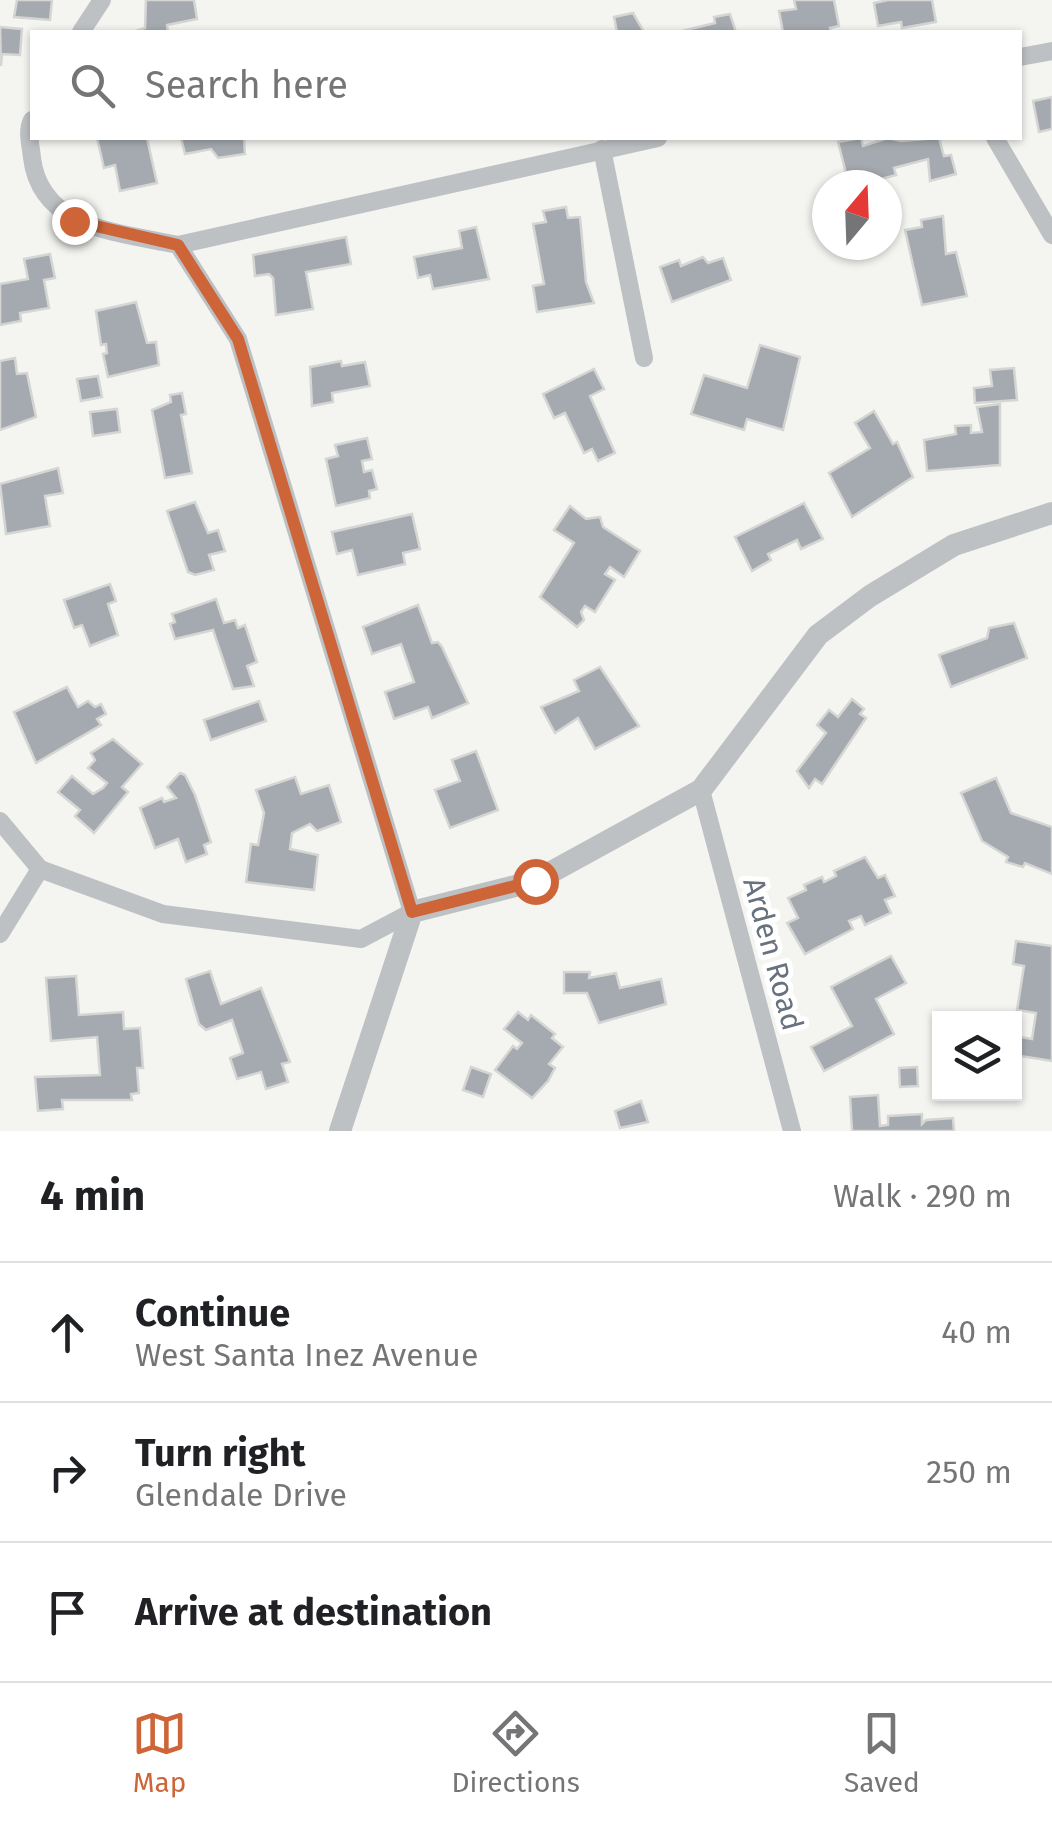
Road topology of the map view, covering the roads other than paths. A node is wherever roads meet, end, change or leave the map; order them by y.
1 (102, 0) edge
2 (82, 30) edge
3 (1052, 51) edge
4 (1022, 58) edge
5 (30, 124) edge
6 (648, 140) edge
7 (996, 140) edge
8 (602, 149) junction
9 (1052, 234) edge
10 (178, 245) junction
11 (644, 358) dead end
12 (1052, 513) edge
13 (701, 790) junction
14 (0, 821) edge
15 (40, 869) junction
16 (412, 912) junction
17 (0, 934) edge
18 (340, 1131) edge
19 (792, 1131) edge

1 - 2 street
3 - 4 street
5 - 10 street
6 - 8 street
7 - 9 street
8 - 10 street
8 - 11 street
10 - 16 street
12 - 13 street
13 - 16 street
13 - 19 street, Arden Road
14 - 15 street
15 - 16 street
15 - 17 street
16 - 18 street

